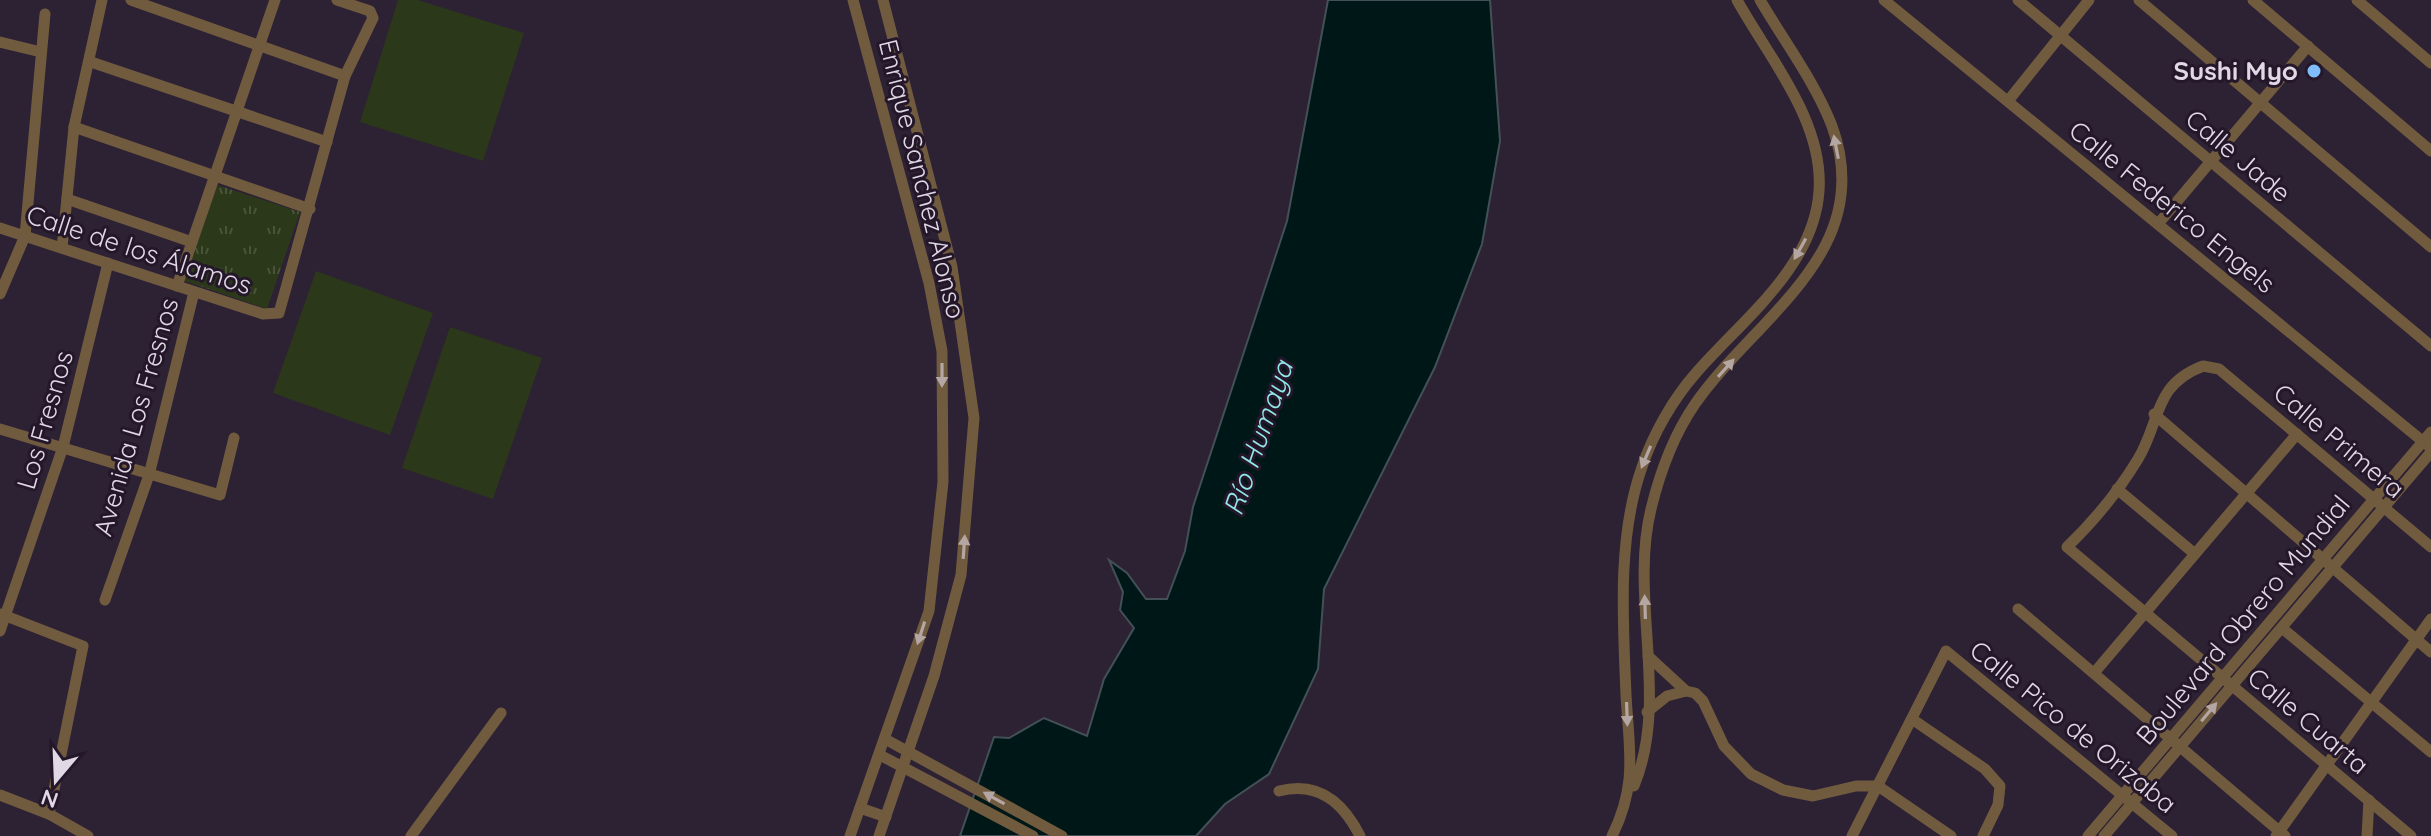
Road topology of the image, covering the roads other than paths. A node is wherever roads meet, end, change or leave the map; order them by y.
1 (102, 0) edge
2 (131, 0) edge
3 (275, 0) edge
4 (337, 0) edge
5 (853, 0) edge
6 (883, 0) edge
7 (1737, 0) edge
8 (1758, 0) edge
9 (1884, 0) edge
10 (2018, 0) edge
11 (2089, 0) edge
12 (2139, 0) edge
13 (2253, 0) edge
14 (2357, 0) edge
15 (45, 14) dead end
16 (1750, 24) junction
17 (2060, 35) junction
18 (0, 42) edge
19 (260, 46) junction
20 (2308, 46) junction
21 (41, 52) junction
22 (91, 62) junction
23 (2431, 63) edge
24 (345, 76) junction
25 (2008, 101) junction
26 (2260, 102) junction
27 (237, 112) junction
28 (74, 127) junction
29 (327, 142) junction
30 (2431, 151) edge
31 (2211, 162) junction
32 (215, 176) junction
33 (67, 199) junction
34 (310, 209) junction
35 (2158, 224) junction
36 (0, 228) edge
37 (25, 236) junction
38 (192, 242) junction
39 (2431, 247) edge
40 (62, 248) junction
41 (108, 263) junction
42 (177, 286) junction
43 (194, 292) junction
44 (0, 294) edge
45 (2431, 346) edge
46 (2154, 414) junction
47 (0, 429) edge
48 (2297, 434) junction
49 (234, 438) dead end
50 (2429, 444) edge
51 (63, 447) junction
52 (149, 475) junction
53 (2117, 489) junction
54 (2246, 494) junction
55 (2379, 503) junction
56 (2431, 547) edge
57 (2195, 554) junction
58 (2327, 563) junction
59 (105, 600) dead end
60 (2018, 609) dead end
61 (2145, 613) junction
62 (3, 615) edge
63 (2431, 619) edge
64 (2282, 628) junction
65 (0, 631) edge
66 (2416, 639) junction
67 (2431, 652) edge
68 (1648, 656) junction
69 (2094, 673) junction
70 (2226, 681) junction
71 (1686, 691) junction
72 (2371, 702) junction
73 (1647, 712) junction
74 (501, 713) dead end
75 (1912, 719) junction
76 (885, 739) junction
77 (2175, 743) junction
78 (909, 752) junction
79 (2431, 752) edge
80 (880, 755) junction
81 (2326, 765) junction
82 (904, 767) junction
83 (1878, 786) junction
84 (1279, 791) dead end
85 (1630, 794) junction
86 (0, 795) edge
87 (2127, 799) junction
88 (2369, 800) junction
89 (860, 808) junction
90 (49, 814) junction
91 (886, 817) junction
92 (2280, 834) edge
93 (88, 836) edge
94 (411, 836) edge
95 (850, 836) edge
96 (879, 836) edge
97 (1033, 836) edge
98 (1062, 836) edge
99 (1360, 836) edge
100 (1612, 836) edge
101 (1852, 836) edge
102 (1951, 836) edge
103 (1983, 836) edge
104 (2088, 836) edge
105 (2104, 836) edge
106 (2172, 836) edge
107 (2367, 836) edge
108 (2411, 836) edge

1 - 22 street
2 - 19 street
3 - 19 street, Avenida Los Fresnos
4 - 24 street
5 -> 76 street, Enrique Sanchez Alonso
78 -> 6 street, Enrique Sanchez Alonso
7 - 16 street
8 - 16 street
68 -> 8 street
9 - 25 street, Calle Federico Engels
10 - 17 street, Calle Jade
11 - 17 street
12 - 26 street
13 - 20 street
14 - 23 street
15 - 21 street
16 -> 85 street
17 - 25 street
17 - 31 street, Calle Jade
18 - 21 street
19 - 24 street
19 - 27 street, Avenida Los Fresnos
20 - 26 street
20 - 30 street
21 - 37 street
22 - 27 street
22 - 28 street
24 - 29 street
25 - 35 street, Calle Federico Engels
26 - 31 street
26 - 39 street
27 - 29 street
27 - 32 street, Avenida Los Fresnos
28 - 32 street
28 - 33 street
29 - 34 street
31 - 35 street
31 - 45 street, Calle Jade
32 - 34 street
32 - 38 street, Avenida Los Fresnos
33 - 38 street
33 - 40 street
34 - 43 street, Calle de los Álamos
35 - 50 street, Calle Federico Engels
36 - 37 street, Calle de los Álamos
37 - 40 street, Calle de los Álamos
37 - 44 street
38 - 42 street, Avenida Los Fresnos
40 - 41 street, Calle de los Álamos
41 - 42 street, Calle de los Álamos
41 - 51 street, Los Fresnos
42 - 43 street, Calle de los Álamos
43 - 52 street, Avenida Los Fresnos
46 - 48 street, Calle Primera
46 - 53 street
46 - 54 street
47 - 51 street
48 - 54 street
48 - 55 street, Calle Primera
49 - 52 street
50 - 55 street, Boulevard Obrero Mundial
51 - 52 street
51 - 62 street, Los Fresnos
52 - 59 street, Avenida Los Fresnos
53 - 57 street
53 - 61 street, Calle Cuarta
54 - 57 street
54 - 58 street
55 - 56 street, Calle Primera
55 - 58 street, Boulevard Obrero Mundial
57 - 61 street
58 - 64 street, Boulevard Obrero Mundial
58 - 66 street
58 - 70 street, Boulevard Obrero Mundial
60 - 69 street
61 - 69 street
61 - 70 street, Calle Cuarta
62 - 65 street, Los Fresnos
62 - 90 street
63 - 66 street
64 - 70 street, Boulevard Obrero Mundial
64 - 72 street
66 - 67 street
66 - 72 street
68 - 71 street
68 - 73 street
69 - 77 street
70 - 77 street, Boulevard Obrero Mundial
70 - 81 street, Calle Cuarta
71 - 73 street
71 - 83 street
72 - 79 street
72 - 81 street
73 - 85 street
74 - 94 street
75 - 83 street
75 - 87 street, Calle Pico de Orizaba
75 - 103 street
76 - 78 street
76 - 80 street, Enrique Sanchez Alonso
77 - 87 street, Boulevard Obrero Mundial
77 - 92 street
78 - 82 street, Enrique Sanchez Alonso
98 -> 78 street
80 - 82 street
80 - 89 street, Enrique Sanchez Alonso
81 - 88 street, Calle Cuarta
81 - 92 street
82 - 91 street, Enrique Sanchez Alonso
82 - 97 street
83 - 101 street
83 - 102 street
84 - 99 street
85 - 100 street
86 - 90 street
87 - 104 street, Boulevard Obrero Mundial
87 - 105 street, Boulevard Obrero Mundial
87 - 106 street, Calle Pico de Orizaba
88 - 107 street
88 - 108 street, Calle Cuarta
89 - 91 street
89 - 95 street, Enrique Sanchez Alonso
90 - 93 street
91 - 96 street, Enrique Sanchez Alonso

